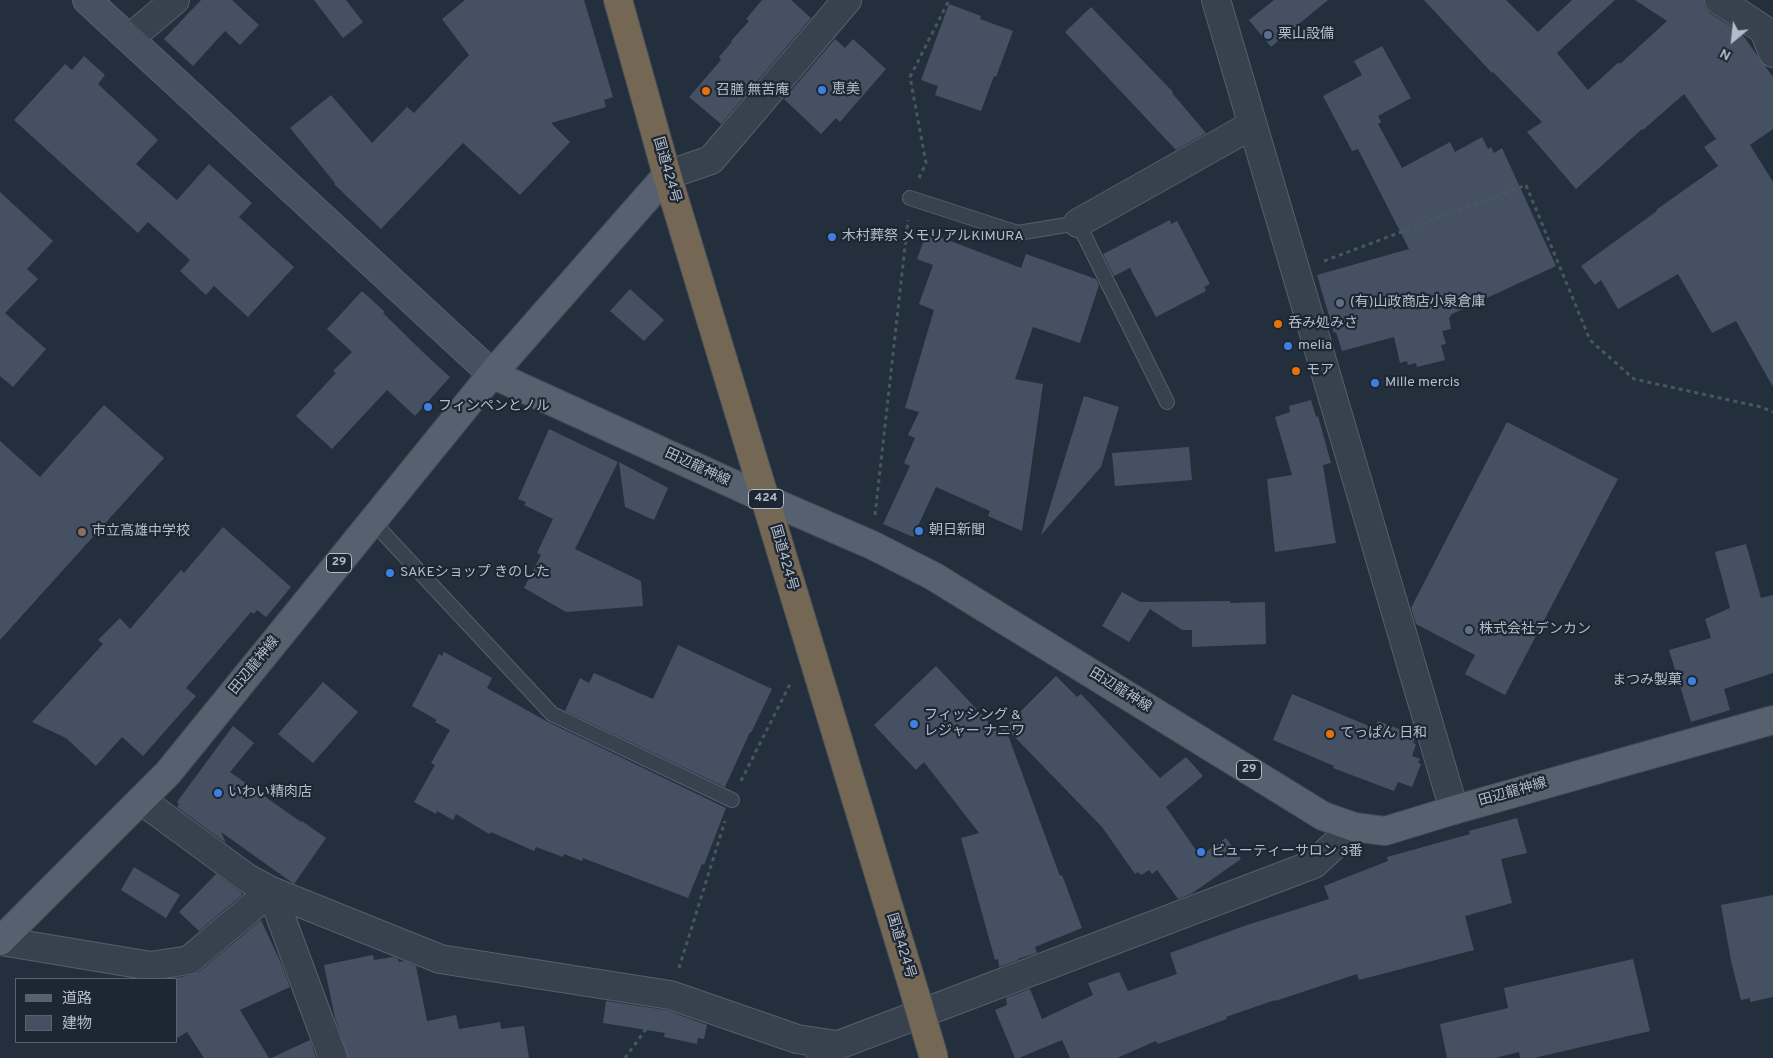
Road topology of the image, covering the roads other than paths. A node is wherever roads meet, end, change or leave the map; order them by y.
1 (87, 0) edge
2 (175, 0) edge
3 (618, 0) edge
4 (847, 0) edge
5 (1216, 0) edge
6 (1719, 0) edge
7 (130, 38) junction
8 (1773, 53) edge
9 (1252, 125) junction
10 (667, 175) junction
11 (910, 198) road end
12 (1078, 224) junction
13 (492, 374) junction
14 (1167, 402) dead end
15 (766, 499) junction
16 (373, 522) junction
17 (1773, 720) edge
18 (141, 800) junction
19 (732, 800) road end
20 (1454, 810) junction
21 (1354, 827) junction
22 (270, 891) junction
23 (0, 941) edge
24 (837, 1045) junction
25 (333, 1058) edge
26 (804, 1058) edge
27 (934, 1058) edge

1 - 7 street
2 - 7 street
3 - 10 highway, 国道424号 / 424
4 - 10 street
5 - 9 street
6 - 8 street
7 - 13 street
9 - 12 street
9 - 20 street
10 - 13 main road, 田辺龍神線 / 29
10 - 15 highway, 国道424号 / 424
11 - 12 lane
12 - 14 lane
13 - 15 main road, 田辺龍神線
13 - 16 main road, 田辺龍神線 / 29
15 - 21 main road, 田辺龍神線 / 29
15 - 27 highway, 国道424号 / 424, bridge
16 - 18 main road, 田辺龍神線 / 29
16 - 19 lane
17 - 20 main road, 田辺龍神線 / 29
18 - 22 street
18 - 23 main road, 田辺龍神線 / 29
20 - 21 main road, 田辺龍神線 / 29
21 - 24 street
22 - 23 street
22 - 24 street
22 - 25 street
24 - 26 street

